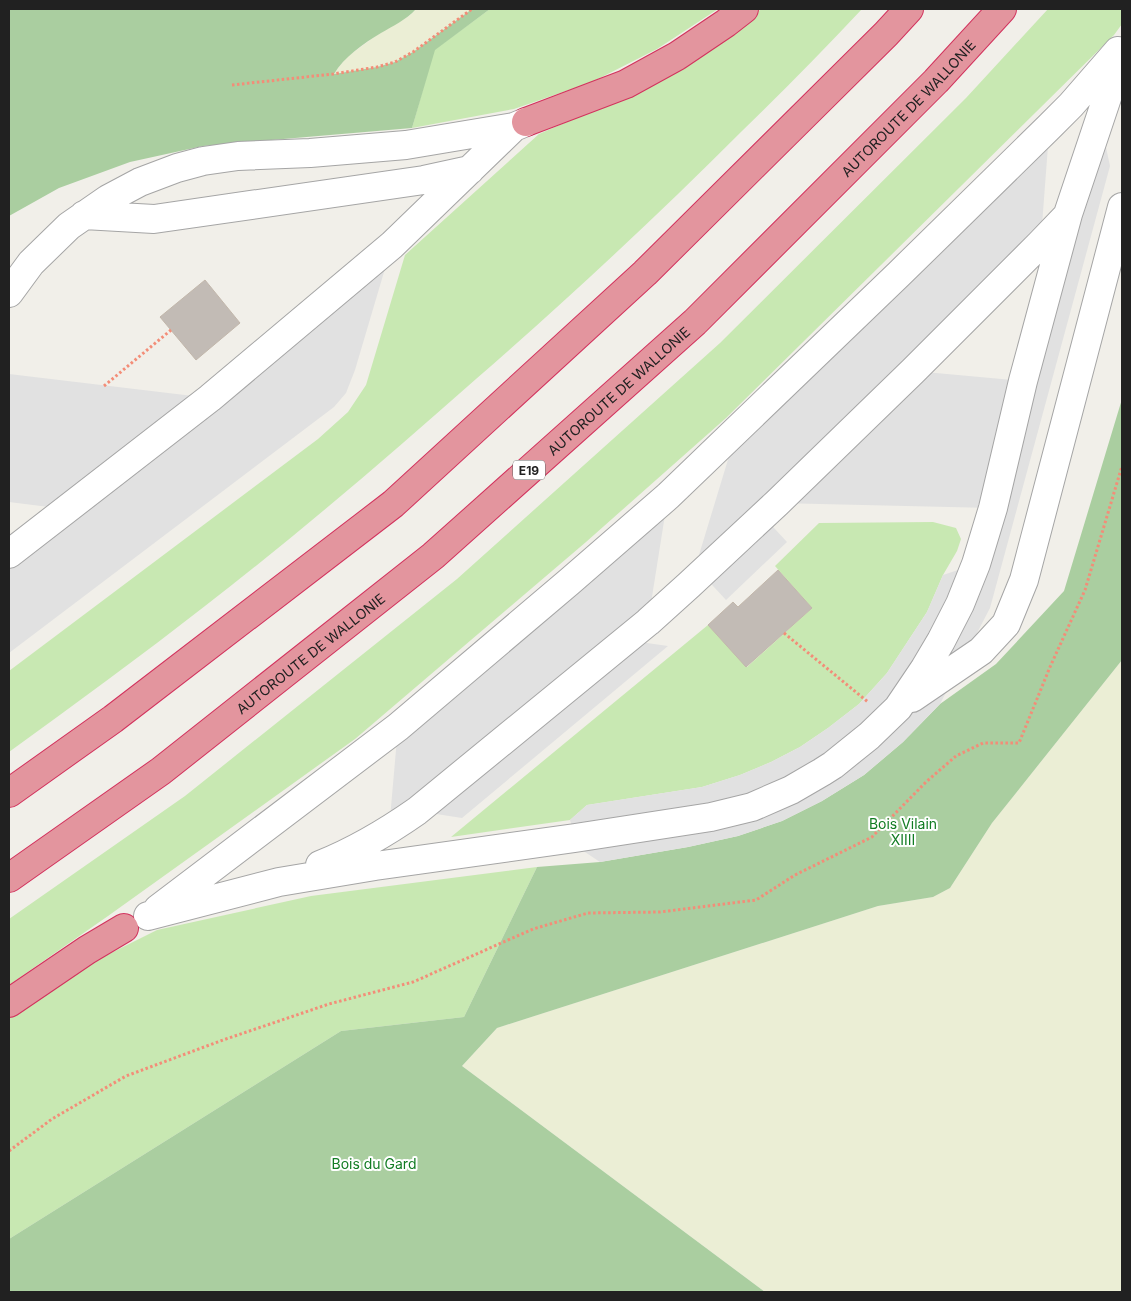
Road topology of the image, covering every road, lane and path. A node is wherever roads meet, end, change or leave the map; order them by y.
1 (472, 9) edge
2 (744, 9) edge
3 (909, 9) edge
4 (1002, 9) edge
5 (1122, 47) edge
6 (1122, 53) edge
7 (232, 85) dead end
8 (520, 124) junction
9 (470, 170) junction
10 (1122, 207) edge
11 (1068, 214) junction
12 (84, 215) junction
13 (9, 293) edge
14 (171, 330) dead end
15 (104, 386) dead end
16 (1122, 466) edge
17 (9, 554) edge
18 (784, 633) dead end
19 (892, 714) junction
20 (9, 793) edge
21 (9, 878) edge
22 (279, 882) junction
23 (136, 922) junction
24 (9, 1002) edge
25 (9, 1151) edge

1 - 7 path
2 - 8 highway
3 - 20 highway
4 - 21 highway, AUTOROUTE DE WALLONIE / E19
5 - 23 lane
6 - 11 lane
8 - 9 lane
8 - 12 lane
9 - 12 lane
9 - 17 lane
10 - 19 lane
11 - 19 lane
11 - 22 lane
12 - 13 lane
14 - 15 path
16 - 25 path
18 - 19 path
19 - 22 lane
22 - 23 lane
23 - 24 highway

